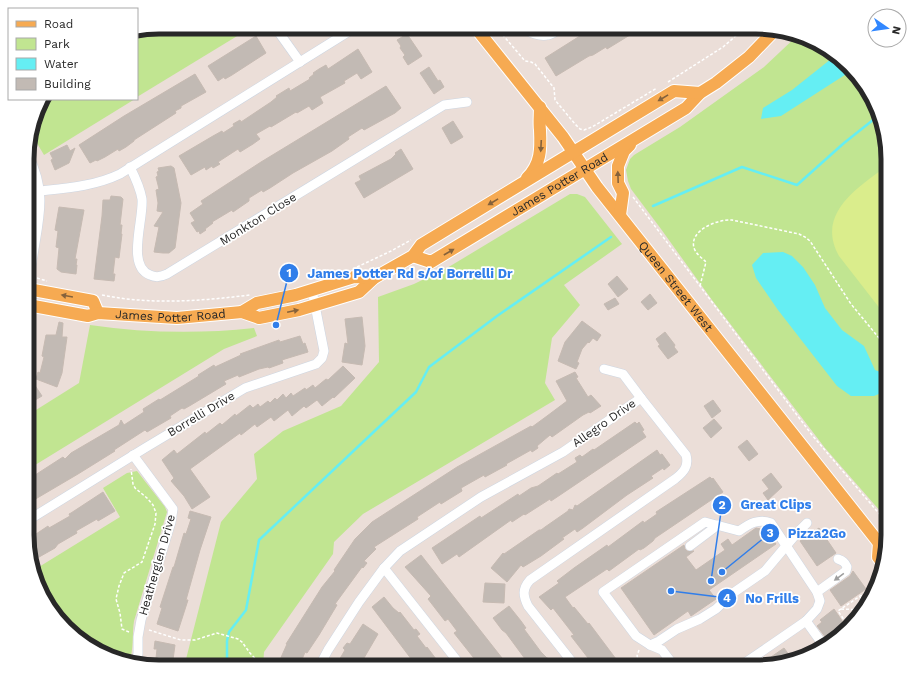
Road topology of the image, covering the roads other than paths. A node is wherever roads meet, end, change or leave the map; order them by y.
1 (280, 34) edge
2 (345, 34) edge
3 (481, 34) edge
4 (536, 34) edge
5 (550, 34) edge
6 (770, 35) edge
7 (300, 62) junction
8 (700, 93) junction
9 (466, 102) dead end
10 (540, 107) junction
11 (639, 136) junction
12 (574, 152) junction
13 (130, 167) junction
14 (585, 169) junction
15 (34, 170) edge
16 (515, 188) junction
17 (40, 191) junction
18 (620, 215) junction
19 (34, 250) edge
20 (413, 256) junction
21 (374, 278) junction
22 (34, 290) edge
23 (312, 290) junction
24 (34, 306) edge
25 (315, 306) junction
26 (98, 312) junction
27 (242, 312) junction
28 (604, 369) dead end
29 (641, 398) junction
30 (133, 455) junction
31 (34, 517) edge
32 (807, 523) dead end
33 (718, 525) junction
34 (881, 541) edge
35 (690, 546) dead end
36 (786, 546) junction
37 (838, 559) dead end
38 (384, 568) junction
39 (817, 592) junction
40 (806, 621) junction
41 (821, 641) edge
42 (650, 645) junction
43 (137, 658) edge
44 (323, 660) edge
45 (456, 660) edge
46 (570, 660) edge
47 (670, 660) edge
48 (750, 660) edge

1 - 7 street
2 - 7 street
3 - 10 main road, Queen Street West
4 - 5 street
6 - 8 main road, James Potter Road
7 - 13 street
8 - 11 main road, James Potter Road
8 -> 12 main road, James Potter Road
9 - 13 street, Monkton Close
10 - 12 main road, Queen Street West
10 -> 16 main road
11 - 14 main road, James Potter Road
18 -> 11 main road
12 - 14 main road, Queen Street West
12 - 16 main road, James Potter Road
13 - 17 street
14 - 18 main road, Queen Street West
20 -> 14 main road, James Potter Road
15 - 17 street
16 -> 20 main road, James Potter Road
17 - 19 street
18 - 34 main road, Queen Street West
20 - 21 main road, James Potter Road
21 - 23 main road, James Potter Road
21 - 25 main road, James Potter Road
26 -> 22 main road, James Potter Road
23 - 25 street, Borrelli Drive
23 - 27 main road, James Potter Road
24 - 26 main road, James Potter Road
27 -> 25 main road, James Potter Road
25 - 30 street, Borrelli Drive
26 - 27 main road, James Potter Road
28 - 29 street
29 - 38 street, Allegro Drive
29 - 46 street, Allegro Drive
30 - 31 street, Borrelli Drive
30 - 43 street, Heatherglen Drive
32 - 36 street
33 - 35 street
33 - 36 street
33 - 42 street
36 - 39 street
36 - 42 street
37 -> 39 street
38 - 44 street, Allegro Drive
38 - 45 street
39 - 40 street
40 - 41 street
40 - 48 street
42 - 47 street

